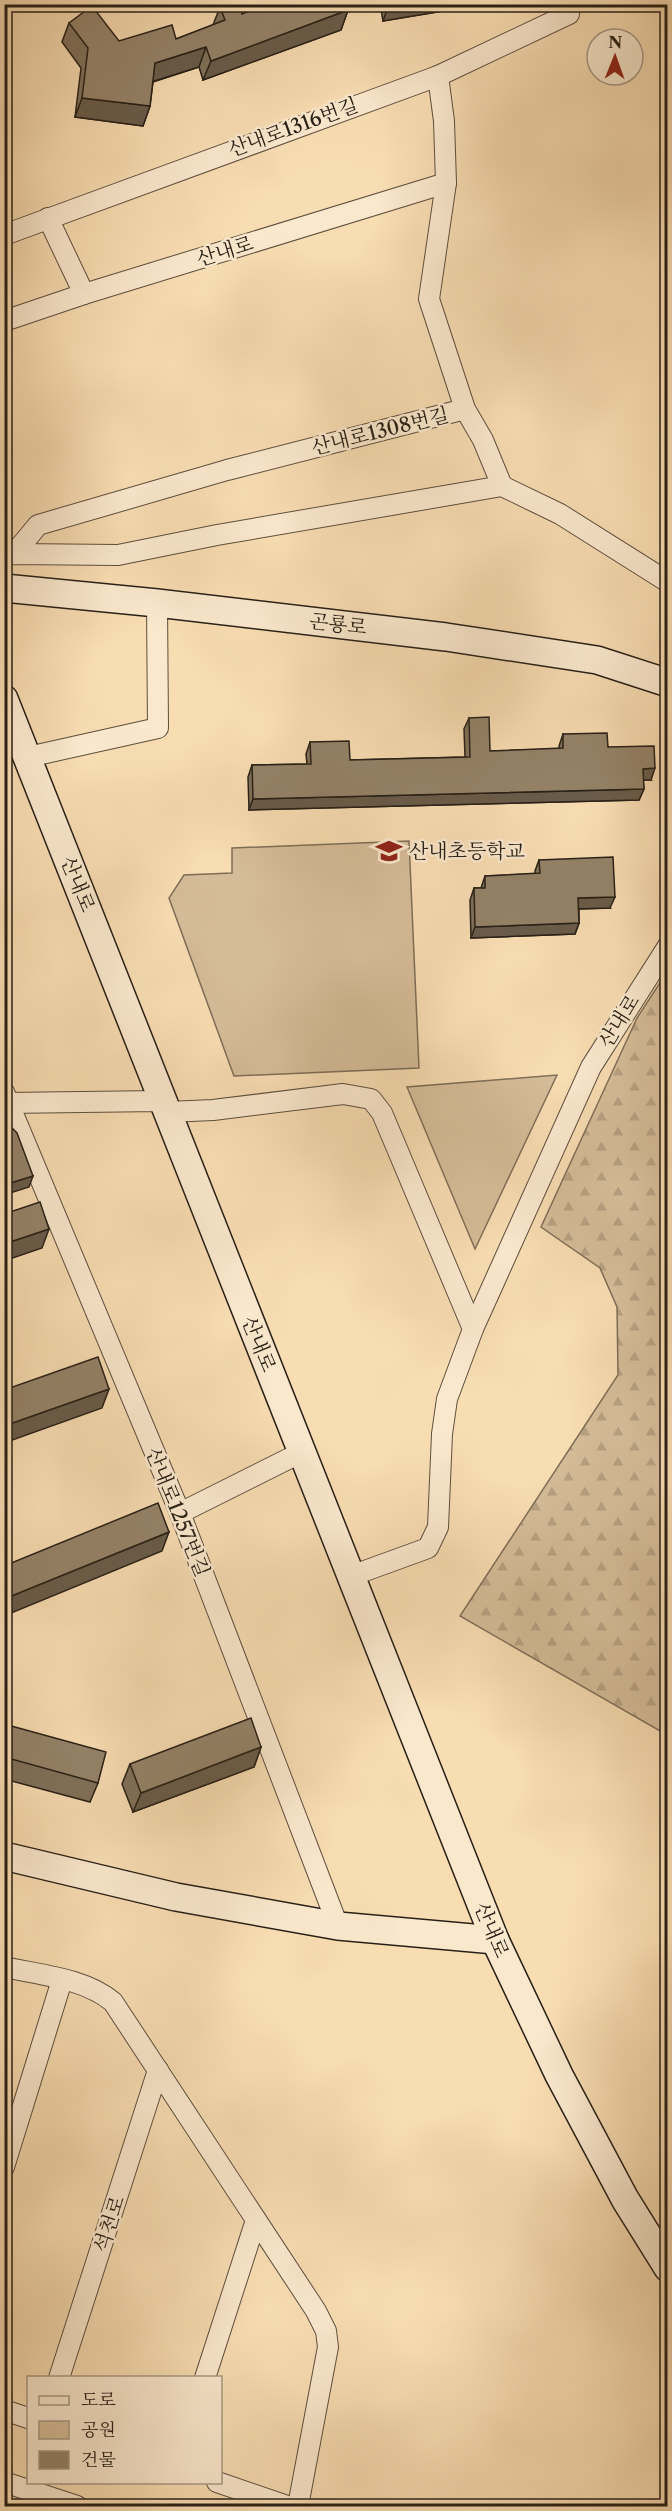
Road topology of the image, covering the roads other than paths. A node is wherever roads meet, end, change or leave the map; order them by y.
1 (566, 4) edge
2 (438, 75) junction
3 (446, 183) junction
4 (48, 218) junction
5 (4, 235) edge
6 (84, 294) junction
7 (4, 321) edge
8 (465, 409) junction
9 (502, 486) junction
10 (9, 555) edge
11 (668, 582) edge
12 (4, 588) edge
13 (157, 603) junction
14 (668, 683) edge
15 (4, 699) edge
16 (28, 757) junction
17 (668, 946) edge
18 (6, 1099) edge
19 (168, 1112) junction
20 (473, 1329) junction
21 (302, 1452) junction
22 (180, 1513) junction
23 (351, 1576) junction
24 (4, 1856) edge
25 (338, 1926) junction
26 (495, 1940) junction
27 (4, 1967) edge
28 (62, 1980) junction
29 (158, 2070) junction
30 (4, 2167) edge
31 (256, 2220) junction
32 (668, 2268) edge
33 (60, 2376) edge
34 (206, 2376) edge
35 (4, 2410) edge
36 (27, 2418) edge
37 (4, 2482) edge
38 (222, 2484) edge
39 (76, 2506) edge
40 (287, 2506) edge
41 (298, 2506) edge

1 - 2 street, 산내로1316번길
2 - 3 street, 산내로1308번길
2 - 4 street, 산내로1316번길
3 - 6 street, 산내로
3 - 8 street, 산내로1308번길
4 - 5 street, 산내로1316번길
4 - 6 street
6 - 7 street, 산내로
8 - 9 street
8 - 10 street, 산내로1308번길
9 - 10 street, 산내로1308번길
9 - 11 street
12 - 13 main road, 곤룡로
13 - 14 main road, 곤룡로
13 - 16 street
15 - 16 main road, 산내로
16 - 19 main road, 산내로
17 - 20 street, 산내로
18 - 19 street
18 - 22 street, 산내로1257번길
19 - 20 street
19 - 21 main road, 산내로
20 - 23 street, 산내로
21 - 22 street
21 - 23 main road, 산내로
22 - 25 street, 산내로1257번길
23 - 26 main road, 산내로
24 - 25 main road
25 - 26 main road
26 - 32 main road, 산내로
27 - 28 street
28 - 29 street
28 - 30 street
29 - 31 street
29 - 33 street, 석천로
31 - 34 street
31 - 41 street
35 - 36 street
37 - 39 street
38 - 40 street

